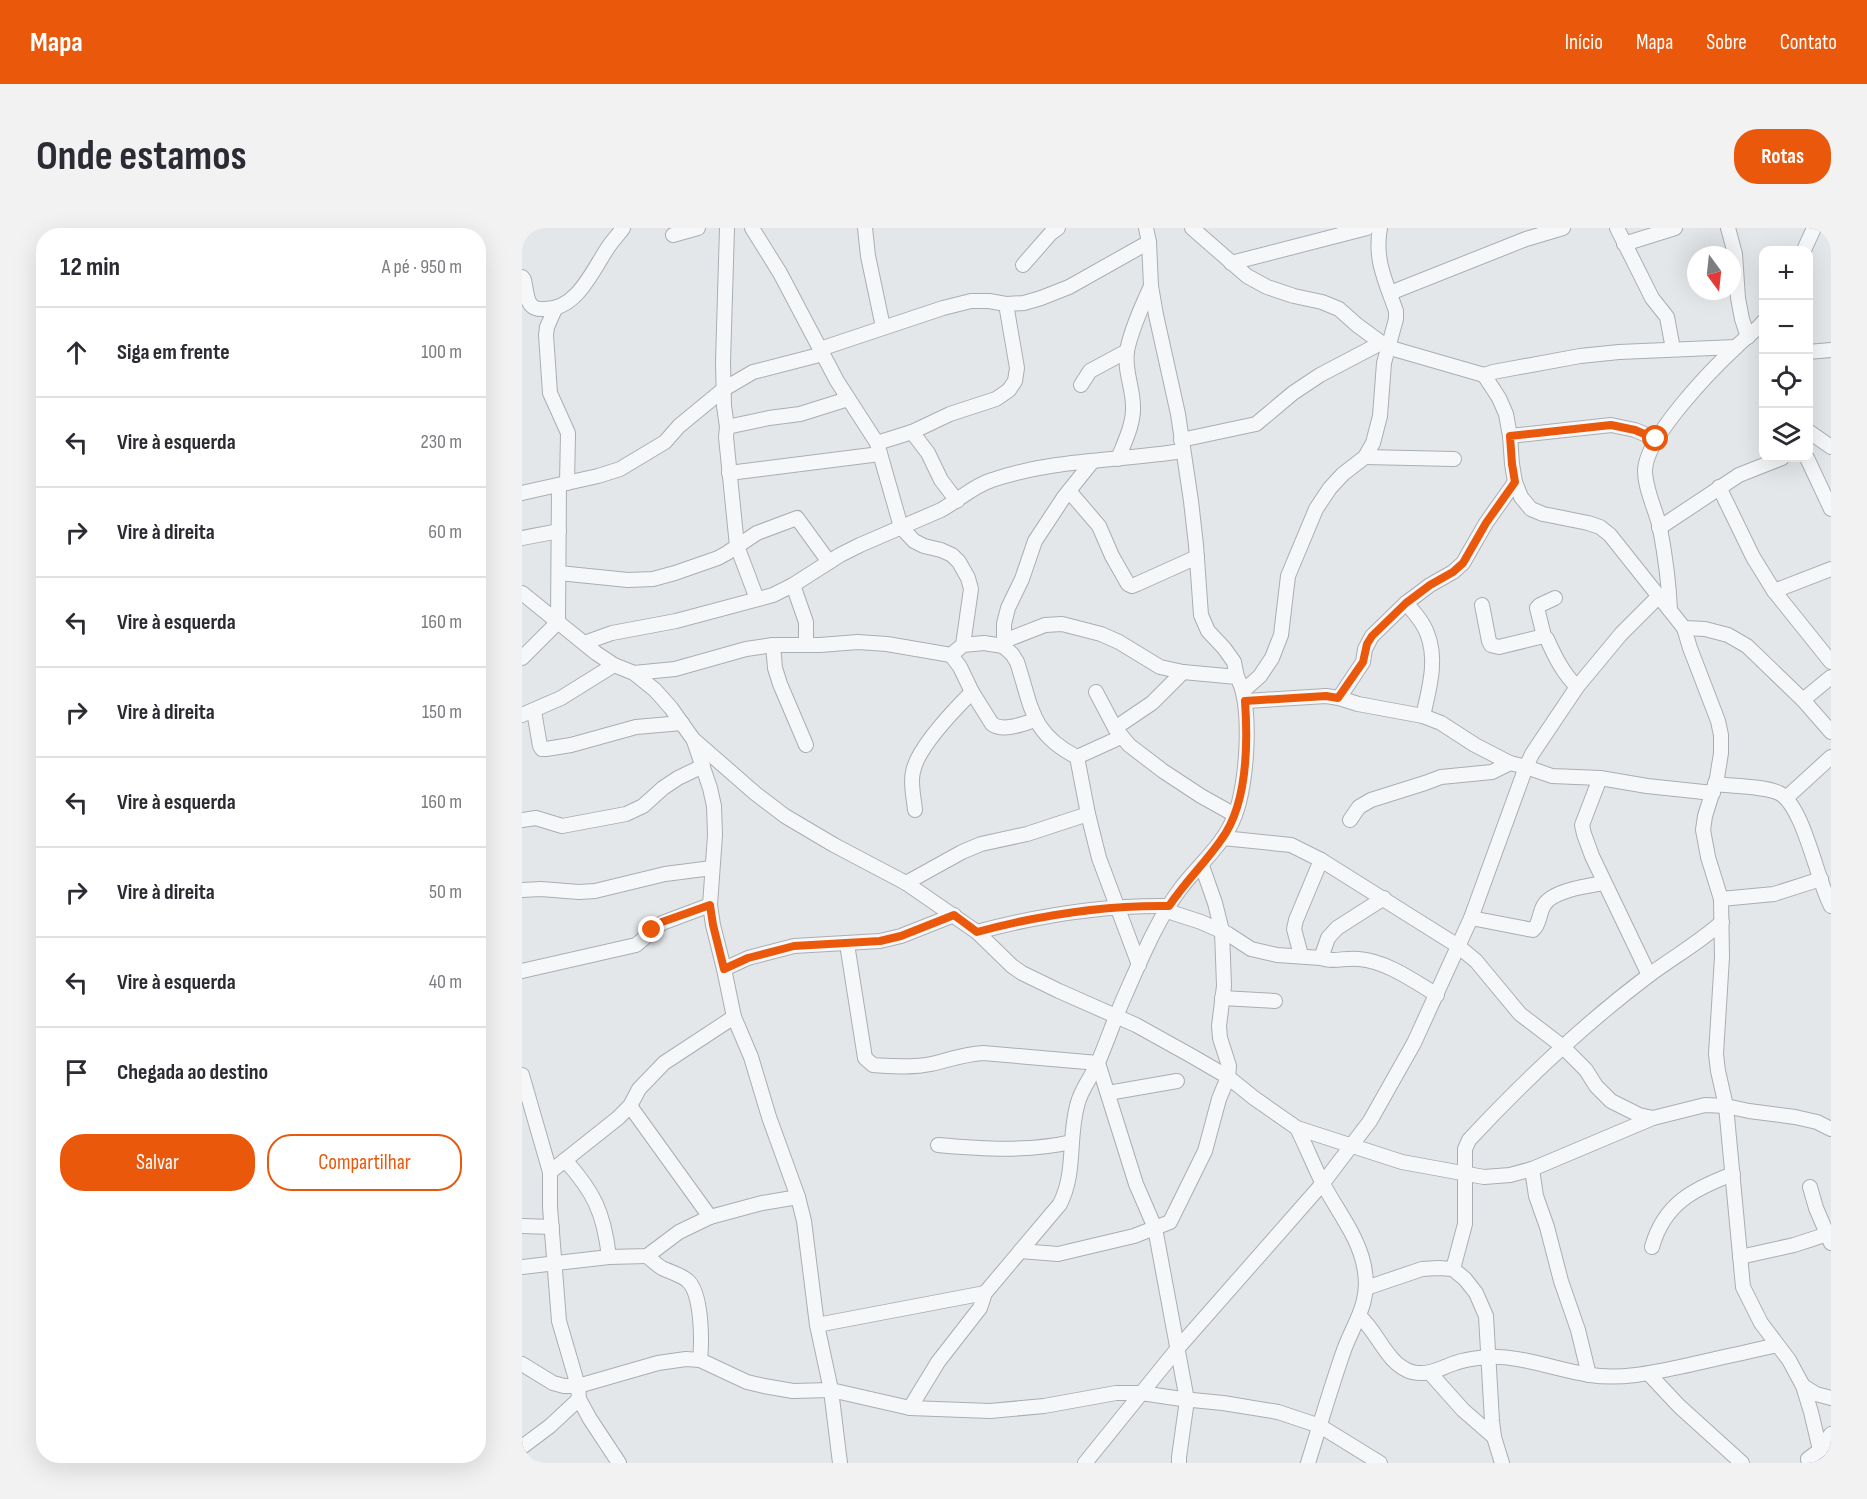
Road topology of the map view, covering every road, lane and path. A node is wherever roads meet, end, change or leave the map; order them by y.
1 (623, 228) edge
2 (698, 228) edge
3 (727, 228) edge
4 (752, 228) edge
5 (865, 228) edge
6 (1058, 228) edge
7 (1192, 228) edge
8 (1367, 228) edge
9 (1380, 228) edge
10 (1563, 228) edge
11 (1617, 228) edge
12 (1675, 228) edge
13 (1728, 228) edge
14 (1814, 228) edge
15 (1526, 234) edge
16 (673, 235) dead end
17 (1147, 235) edge
18 (1624, 244) junction
19 (1806, 246) edge
20 (1231, 263) junction
21 (1023, 266) dead end
22 (522, 278) edge
23 (1151, 286) junction
24 (1390, 293) junction
25 (1006, 304) junction
26 (555, 309) junction
27 (883, 327) junction
28 (1758, 332) edge
29 (1384, 345) junction
30 (1736, 347) junction
31 (1673, 349) junction
32 (1831, 350) edge
33 (822, 351) junction
34 (1127, 351) junction
35 (1813, 352) edge
36 (1484, 375) junction
37 (1081, 385) dead end
38 (724, 389) junction
39 (848, 399) junction
40 (727, 427) junction
41 (912, 432) junction
42 (1510, 436) junction
43 (1813, 438) edge
44 (1656, 439) junction
45 (1182, 446) junction
46 (1831, 447) edge
47 (878, 449) junction
48 (1365, 457) junction
49 (1118, 459) junction
50 (1454, 459) dead end
51 (1092, 462) junction
52 (1772, 462) edge
53 (1809, 462) edge
54 (729, 473) junction
55 (1515, 482) junction
56 (563, 484) junction
57 (1719, 487) junction
58 (1069, 491) junction
59 (522, 494) edge
60 (957, 501) junction
61 (1831, 509) edge
62 (902, 527) junction
63 (1659, 528) junction
64 (559, 531) junction
65 (522, 538) edge
66 (737, 546) junction
67 (1197, 557) junction
68 (829, 562) junction
69 (1831, 569) edge
70 (559, 573) junction
71 (793, 585) junction
72 (1774, 591) junction
73 (522, 593) edge
74 (1659, 596) junction
75 (1555, 598) dead end
76 (757, 599) junction
77 (1406, 603) junction
78 (1482, 605) dead end
79 (1670, 610) junction
80 (558, 622) junction
81 (1684, 628) junction
82 (1544, 636) junction
83 (585, 643) junction
84 (1003, 643) junction
85 (772, 645) junction
86 (807, 645) junction
87 (963, 645) junction
88 (951, 655) junction
89 (522, 658) edge
90 (1831, 662) edge
91 (614, 664) junction
92 (1183, 672) junction
93 (634, 673) junction
94 (1237, 676) junction
95 (1831, 677) edge
96 (1577, 687) junction
97 (972, 692) junction
98 (1096, 692) dead end
99 (1244, 696) junction
100 (1338, 698) junction
101 (1803, 700) junction
102 (528, 713) edge
103 (1424, 716) junction
104 (1035, 720) junction
105 (682, 723) junction
106 (1831, 732) edge
107 (1118, 733) junction
108 (693, 740) junction
109 (806, 745) dead end
110 (1077, 757) junction
111 (1831, 757) edge
112 (1510, 763) junction
113 (703, 765) junction
114 (1526, 767) junction
115 (1600, 778) junction
116 (1714, 788) junction
117 (1786, 798) junction
118 (915, 810) dead end
119 (1088, 814) junction
120 (1235, 815) junction
121 (522, 820) edge
122 (1350, 820) dead end
123 (1223, 838) junction
124 (1321, 860) junction
125 (1202, 866) junction
126 (712, 868) junction
127 (1821, 879) junction
128 (906, 883) junction
129 (1605, 883) junction
130 (522, 890) edge
131 (1384, 898) junction
132 (1721, 898) junction
133 (710, 905) junction
134 (1831, 906) edge
135 (1118, 907) junction
136 (1168, 909) junction
137 (954, 915) junction
138 (1472, 918) junction
139 (1722, 922) junction
140 (1222, 931) junction
141 (977, 932) junction
142 (848, 944) junction
143 (1458, 946) junction
144 (1301, 956) junction
145 (1321, 958) junction
146 (1139, 965) junction
147 (724, 969) junction
148 (522, 971) edge
149 (1649, 975) junction
150 (1437, 995) junction
151 (1222, 998) junction
152 (1275, 1001) dead end
153 (1116, 1016) junction
154 (734, 1017) junction
155 (1563, 1046) junction
156 (1098, 1063) junction
157 (522, 1075) edge
158 (1228, 1077) junction
159 (1177, 1081) dead end
160 (1108, 1093) junction
161 (630, 1106) junction
162 (1726, 1106) junction
163 (1653, 1118) junction
164 (1297, 1128) junction
165 (1831, 1129) edge
166 (1072, 1142) junction
167 (938, 1145) dead end
168 (1352, 1146) junction
169 (565, 1160) junction
170 (1532, 1170) junction
171 (550, 1172) junction
172 (1733, 1174) junction
173 (1466, 1175) junction
174 (1323, 1183) junction
175 (1810, 1186) dead end
176 (798, 1197) junction
177 (710, 1217) junction
178 (522, 1226) edge
179 (552, 1227) junction
180 (1155, 1228) junction
181 (1829, 1237) edge
182 (1652, 1247) dead end
183 (1020, 1251) junction
184 (647, 1256) junction
185 (609, 1257) junction
186 (1740, 1257) junction
187 (554, 1263) junction
188 (522, 1267) edge
189 (1453, 1269) junction
190 (1366, 1288) junction
191 (985, 1293) junction
192 (1360, 1317) junction
193 (817, 1325) junction
194 (1777, 1345) junction
195 (1178, 1348) junction
196 (1488, 1357) junction
197 (700, 1360) junction
198 (522, 1364) edge
199 (1430, 1373) junction
200 (1649, 1374) junction
201 (1589, 1375) junction
202 (1803, 1386) junction
203 (831, 1390) junction
204 (579, 1392) junction
205 (1140, 1393) junction
206 (1831, 1398) edge
207 (1187, 1400) junction
208 (910, 1408) junction
209 (1320, 1426) junction
210 (1831, 1434) edge
211 (1494, 1437) junction
212 (522, 1447) edge
213 (1820, 1450) junction
214 (619, 1463) edge
215 (840, 1463) edge
216 (1085, 1463) edge
217 (1179, 1463) edge
218 (1308, 1463) edge
219 (1380, 1463) edge
220 (1502, 1463) edge
221 (1742, 1463) edge
222 (1809, 1463) edge

1 - 26 street
2 - 16 street
3 - 38 street
4 - 33 street
5 - 27 street
6 - 21 street
7 - 20 street
8 - 20 street
9 - 24 street
10 - 15 street
11 - 18 street
12 - 18 street
13 - 28 street
14 - 19 street
15 - 24 street
17 - 23 street
17 - 25 street
18 - 31 street
20 - 29 street
22 - 26 street
23 - 34 street
23 - 45 street
24 - 29 street
25 - 27 street
25 - 41 street
26 - 56 street
27 - 33 street
28 - 30 street
29 - 36 street
29 - 45 street
29 - 48 street
30 - 31 street
30 - 44 street
31 - 36 street
32 - 35 street
33 - 38 street
33 - 39 street
34 - 37 street
34 - 49 street
36 - 42 street
38 - 40 street
38 - 56 street
39 - 40 street
39 - 47 street
40 - 54 street
41 - 47 street
41 - 60 street
42 - 44 street
42 - 55 street
43 - 46 street
44 - 63 street
45 - 49 street
45 - 67 street
47 - 54 street
47 - 62 street
48 - 50 street
48 - 99 street
49 - 51 street
51 - 58 street
51 - 60 street
52 - 57 street
53 - 61 street
54 - 66 street
55 - 74 street
55 - 77 street
56 - 59 street
56 - 64 street
57 - 63 street
57 - 72 street
58 - 67 street
58 - 84 street
60 - 62 street
62 - 68 street
62 - 87 street
63 - 79 street
64 - 65 street
64 - 70 street
66 - 68 street
66 - 70 street
66 - 76 street
67 - 94 street
68 - 71 street
69 - 72 street
70 - 80 street
71 - 76 street
71 - 86 street
72 - 90 street
73 - 80 street
74 - 79 street
74 - 96 street
75 - 82 street
76 - 83 street
77 - 100 street
77 - 103 street
78 - 82 street
79 - 81 street
80 - 83 street
80 - 89 street
81 - 101 street
81 - 116 street
82 - 96 street
83 - 91 street
84 - 87 street
84 - 92 street
84 - 104 street
85 - 86 street
85 - 93 street
85 - 109 street
86 - 88 street
87 - 88 street
88 - 97 street
91 - 93 street
91 - 102 street
92 - 94 street
92 - 107 street
93 - 105 street
94 - 99 street
95 - 101 street
96 - 114 street
97 - 104 street
97 - 118 street
98 - 107 street
99 - 100 street
99 - 120 street
100 - 103 street
101 - 106 street
102 - 105 street
103 - 112 street
104 - 110 street
105 - 108 street
107 - 110 street
107 - 120 street
108 - 113 street
108 - 128 street
110 - 119 street
111 - 117 street
112 - 114 street
112 - 122 street
113 - 121 street
113 - 126 street
114 - 115 street
114 - 138 street
115 - 116 street
115 - 129 street
116 - 117 street
116 - 132 street
117 - 127 street
119 - 128 street
119 - 135 street
120 - 123 street
123 - 124 street
123 - 125 street
124 - 131 street
124 - 144 street
125 - 136 street
125 - 140 street
126 - 130 street
126 - 133 street
127 - 132 street
127 - 134 street
128 - 137 street
129 - 138 street
129 - 149 street
131 - 143 street
131 - 145 street
132 - 139 street
133 - 147 street
133 - 148 street
135 - 136 street
135 - 141 street
135 - 146 street
136 - 140 street
136 - 146 street
137 - 141 street
137 - 142 street
138 - 143 street
139 - 149 street
139 - 162 street
140 - 144 street
140 - 151 street
141 - 153 street
142 - 147 street
142 - 156 street
143 - 150 street
143 - 155 street
144 - 145 street
145 - 150 street
146 - 153 street
147 - 154 street
149 - 155 street
150 - 168 street
151 - 152 street
151 - 158 street
153 - 156 street
153 - 158 street
154 - 161 street
154 - 176 street
155 - 163 street
155 - 173 street
156 - 160 street
156 - 166 street
157 - 171 street
158 - 164 street
158 - 180 street
159 - 160 street
160 - 180 street
161 - 169 street
161 - 177 street
162 - 163 street
162 - 165 street
162 - 172 street
163 - 170 street
164 - 168 street
164 - 174 street
166 - 167 street
166 - 183 street
168 - 173 street
168 - 174 street
169 - 171 street
169 - 185 street
170 - 173 street
170 - 201 street
171 - 179 street
172 - 182 street
172 - 186 street
173 - 189 street
174 - 190 street
174 - 195 street
175 - 181 street
176 - 177 street
176 - 193 street
177 - 184 street
178 - 179 street
179 - 187 street
180 - 183 street
180 - 195 street
181 - 186 street
183 - 191 street
184 - 185 street
184 - 197 street
185 - 187 street
186 - 194 street
187 - 188 street
187 - 204 street
189 - 190 street
189 - 196 street
190 - 192 street
191 - 193 street
191 - 208 street
192 - 199 street
192 - 209 street
193 - 203 street
194 - 200 street
194 - 202 street
195 - 205 street
195 - 207 street
196 - 199 street
196 - 201 street
196 - 211 street
197 - 203 street
197 - 204 street
198 - 204 street
199 - 211 street
200 - 201 street
200 - 221 street
202 - 206 street
202 - 213 street
203 - 208 street
203 - 215 street
204 - 212 street
204 - 214 street
205 - 207 street
205 - 208 street
205 - 216 street
207 - 209 street
207 - 217 street
209 - 218 street
209 - 219 street
210 - 213 street
211 - 220 street
213 - 222 street

